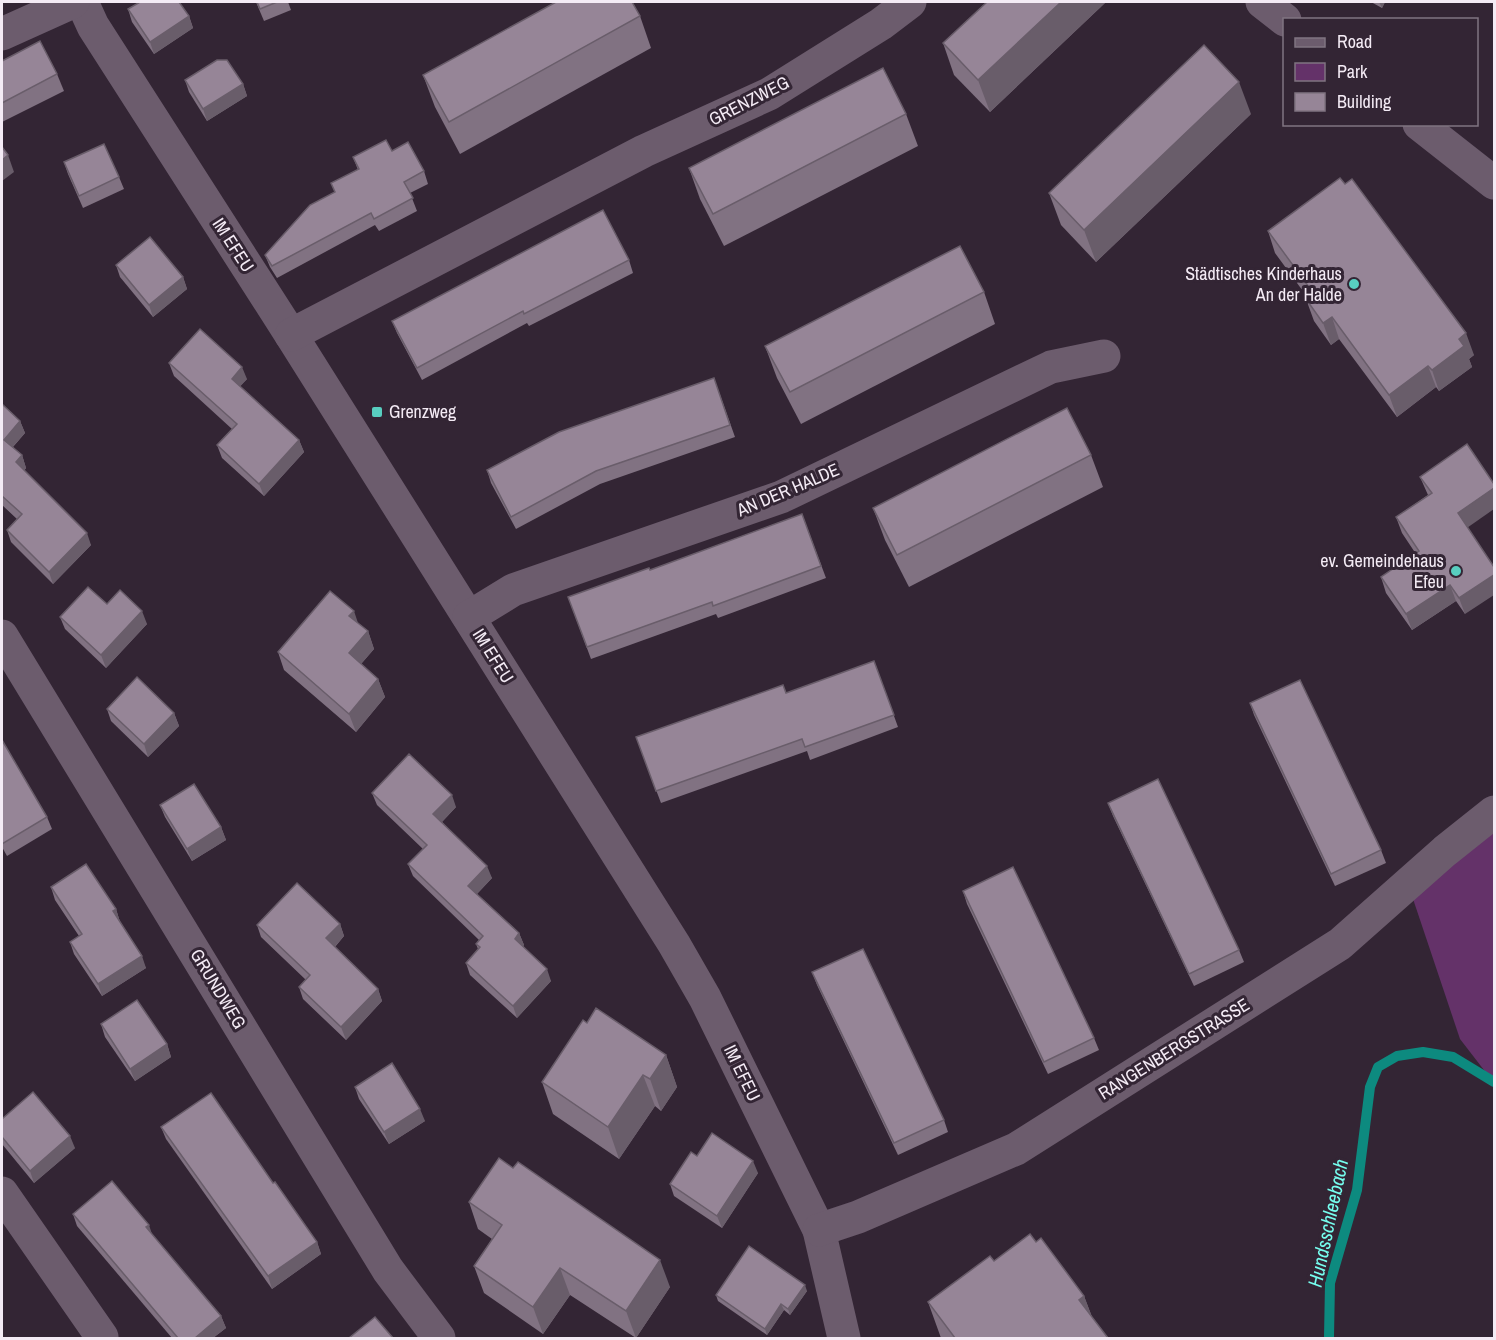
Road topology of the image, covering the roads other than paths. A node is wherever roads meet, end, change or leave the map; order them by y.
1 (73, 2) edge
2 (82, 2) edge
3 (910, 2) edge
4 (1262, 2) edge
5 (1283, 18) edge
6 (2, 34) edge
7 (1422, 126) edge
8 (1494, 183) edge
9 (291, 335) junction
10 (1104, 356) dead end
11 (469, 617) junction
12 (2, 636) edge
13 (1494, 812) edge
14 (2, 1193) edge
15 (819, 1230) junction
16 (102, 1337) edge
17 (439, 1338) edge
18 (844, 1338) edge

1 - 6 street
2 - 9 street, IM EFEU
3 - 9 street, GRENZWEG
4 - 5 street
7 - 8 street
9 - 11 street, IM EFEU
10 - 11 street, AN DER HALDE
11 - 15 street, IM EFEU
12 - 17 street, GRUNDWEG
13 - 15 street, RANGENBERGSTRASSE
14 - 16 street
15 - 18 street, IM EFEU

